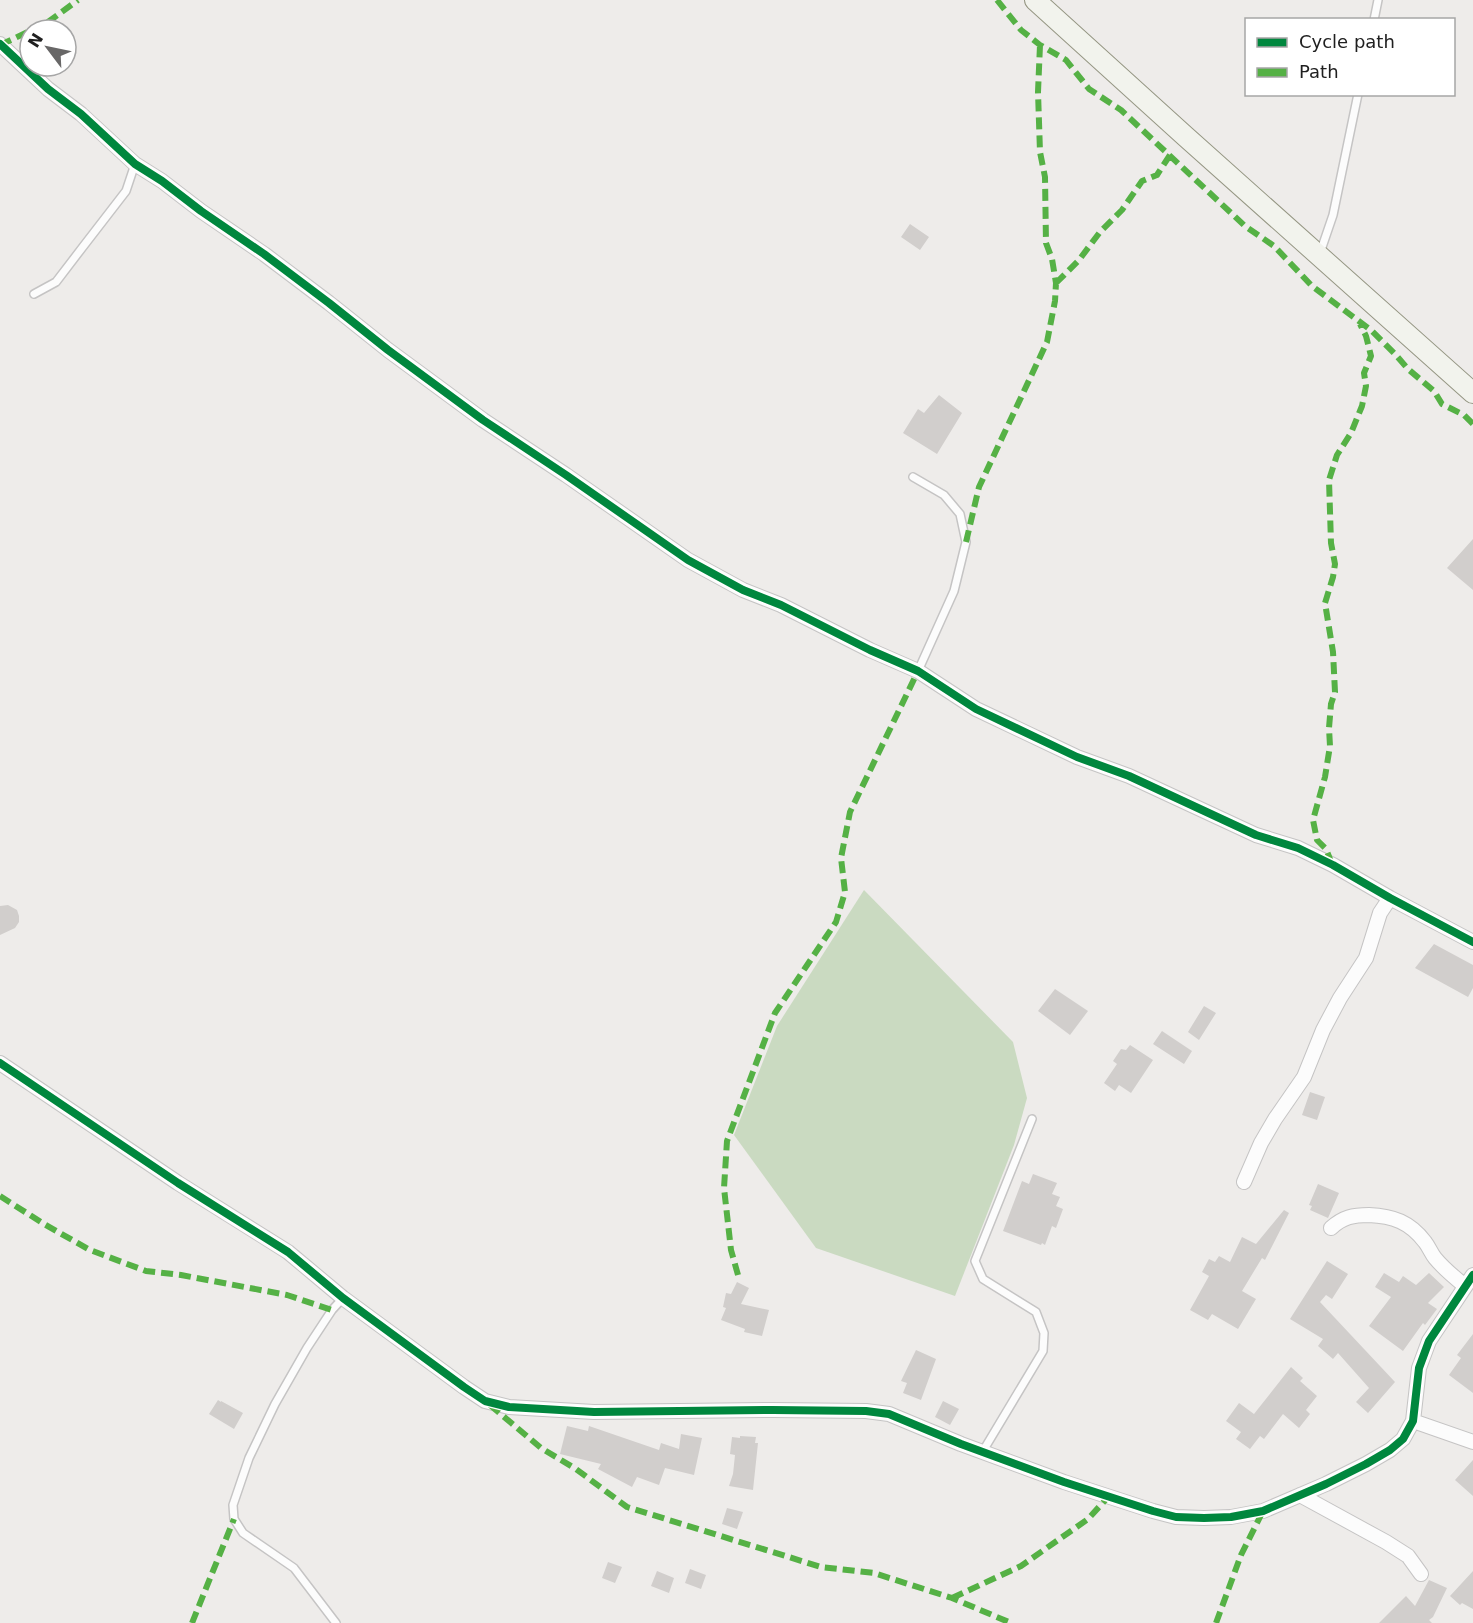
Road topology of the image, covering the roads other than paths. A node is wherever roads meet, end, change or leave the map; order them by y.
1 (1035, 0) edge
2 (1378, 0) edge
3 (1374, 18) edge
4 (0, 44) edge
5 (1358, 96) edge
6 (135, 164) junction
7 (1319, 255) junction
8 (34, 294) dead end
9 (1473, 393) edge
10 (913, 477) dead end
11 (918, 671) junction
12 (1390, 898) junction
13 (1473, 942) edge
14 (0, 1063) edge
15 (1032, 1119) dead end
16 (1244, 1182) dead end
17 (1331, 1228) dead end
18 (1469, 1280) edge
19 (343, 1298) junction
20 (1413, 1421) junction
21 (1473, 1442) edge
22 (983, 1451) junction
23 (1300, 1495) junction
24 (1421, 1574) dead end
25 (336, 1623) edge

1 - 7 main road
2 - 3 lane
4 - 6 street
5 - 7 lane
6 - 8 lane
6 - 11 street
7 - 9 main road
10 - 11 lane
11 - 12 street
12 - 13 street
12 - 16 street
14 - 19 street
15 - 22 lane
17 - 18 street
18 - 20 street
19 - 22 street
19 - 25 lane
20 - 21 street
20 - 23 street
22 - 23 street
23 - 24 street

